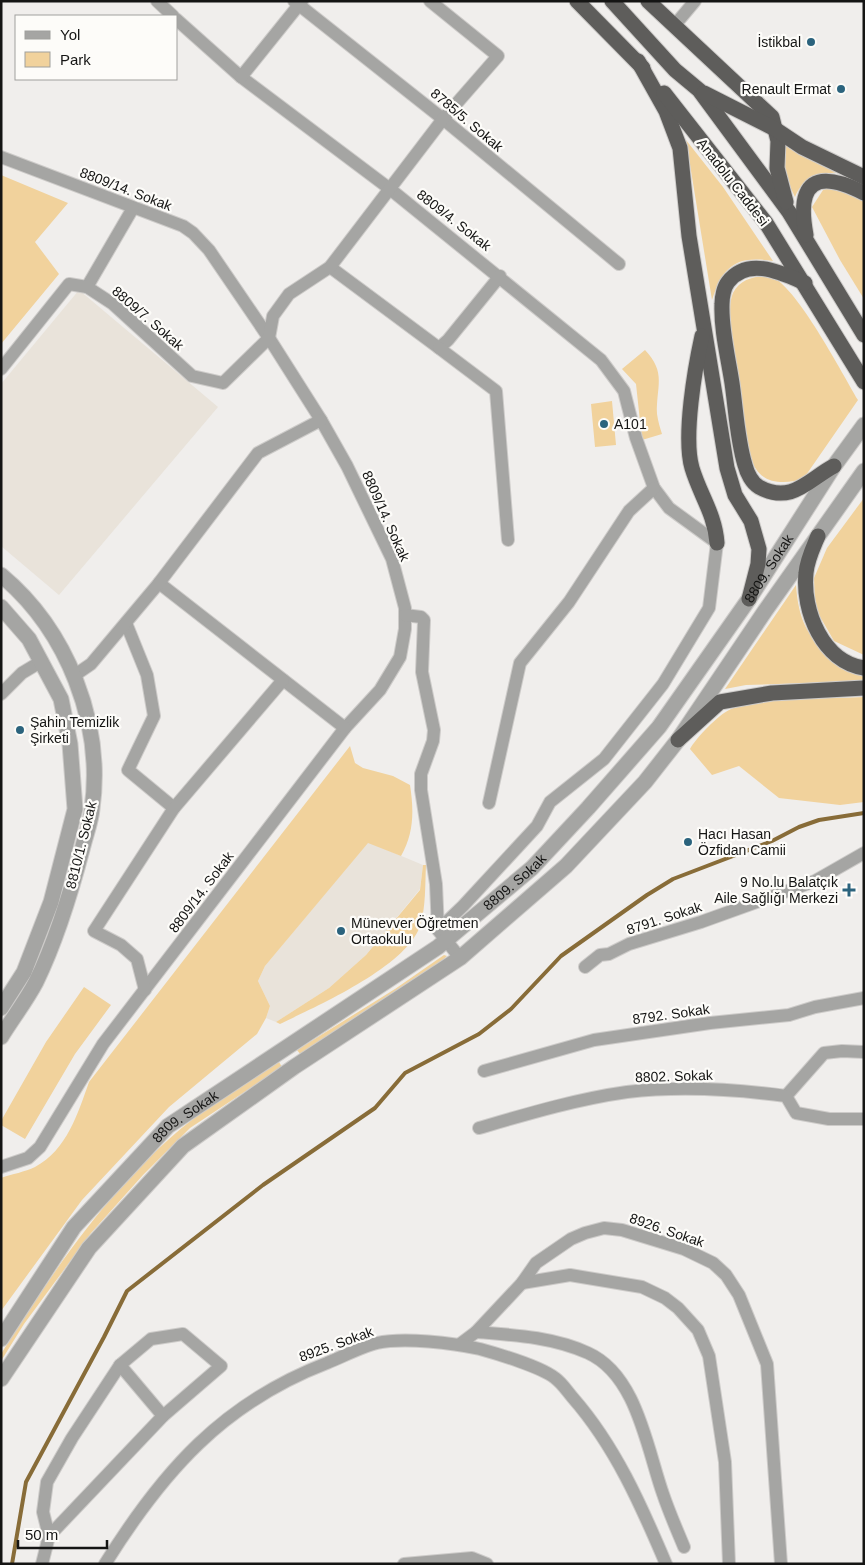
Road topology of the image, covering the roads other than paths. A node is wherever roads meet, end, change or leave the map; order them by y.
1 (156, 1) edge
2 (430, 1) edge
3 (578, 1) edge
4 (612, 1) edge
5 (648, 1) edge
6 (695, 1) edge
7 (298, 2) edge
8 (172, 15) edge
9 (178, 21) edge
10 (674, 26) junction
11 (638, 61) junction
12 (241, 76) junction
13 (699, 90) junction
14 (444, 118) junction
15 (775, 129) junction
16 (1, 157) edge
17 (864, 177) edge
18 (390, 189) junction
19 (864, 193) edge
20 (134, 208) junction
21 (789, 212) junction
22 (806, 239) junction
23 (618, 264) dead end
24 (330, 267) junction
25 (500, 276) junction
26 (805, 283) junction
27 (87, 288) junction
28 (704, 327) junction
29 (864, 334) edge
30 (269, 338) junction
31 (439, 348) junction
32 (1, 369) edge
33 (864, 382) edge
34 (320, 420) junction
35 (864, 425) edge
36 (834, 466) junction
37 (860, 478) edge
38 (654, 488) junction
39 (818, 536) junction
40 (508, 540) dead end
41 (717, 544) junction
42 (1, 574) edge
43 (159, 583) junction
44 (749, 599) junction
45 (1, 607) edge
46 (405, 615) junction
47 (126, 623) junction
48 (42, 661) junction
49 (864, 668) edge
50 (75, 675) junction
51 (283, 680) junction
52 (864, 688) edge
53 (1, 694) edge
54 (345, 728) junction
55 (678, 740) junction
56 (489, 803) dead end
57 (174, 808) junction
58 (864, 854) edge
59 (442, 935) junction
60 (460, 958) junction
61 (585, 967) dead end
62 (145, 990) junction
63 (864, 998) edge
64 (1, 1008) edge
65 (1, 1037) edge
66 (864, 1052) edge
67 (484, 1071) dead end
68 (786, 1096) junction
69 (864, 1119) edge
70 (479, 1128) dead end
71 (4, 1164) edge
72 (522, 1283) junction
73 (476, 1332) junction
74 (1, 1339) edge
75 (460, 1344) junction
76 (120, 1365) junction
77 (1, 1378) edge
78 (163, 1416) junction
79 (49, 1536) junction
80 (684, 1547) dead end
81 (42, 1564) edge
82 (105, 1564) edge
83 (404, 1564) edge
84 (487, 1564) edge
85 (666, 1564) edge
86 (729, 1564) edge
87 (781, 1564) edge

1 - 8 street
2 - 14 street
3 - 11 highway, Anadolu Caddesi
4 - 13 highway, Anadolu Caddesi
5 - 10 highway
6 - 10 street
7 - 12 street
7 - 14 street, 8785/5. Sokak
9 - 12 street, 8809/4. Sokak
10 - 15 highway
11 - 26 highway, Anadolu Caddesi
11 - 28 highway
12 - 18 street, 8809/4. Sokak
13 - 15 highway
13 - 21 highway, Anadolu Caddesi
14 - 18 street
14 - 23 street, 8785/5. Sokak
15 - 17 highway
15 - 21 highway
16 - 20 street, 8809/14. Sokak
18 - 24 street
18 - 25 street, 8809/4. Sokak
19 - 22 highway
20 - 27 street
20 - 30 street, 8809/14. Sokak
21 - 22 highway, Anadolu Caddesi
22 - 29 highway, Anadolu Caddesi
24 - 30 street
24 - 31 street
25 - 31 street
25 - 38 street, 8809/4. Sokak
26 - 33 highway, Anadolu Caddesi
26 - 36 highway
27 - 30 street, 8809/7. Sokak
27 - 32 street
28 - 41 highway
28 - 44 highway
30 - 34 street, 8809/14. Sokak
31 - 40 street
34 - 43 street
34 - 46 street, 8809/14. Sokak
35 - 36 street, 8809. Sokak
36 - 44 street, 8809. Sokak
37 - 39 street, 8809. Sokak
38 - 41 street, 8809/4. Sokak
38 - 56 street
39 - 49 highway
39 - 55 street, 8809. Sokak
41 - 59 street
42 - 50 street, 8810/1. Sokak
43 - 47 street
43 - 51 street
44 - 59 street, 8809. Sokak
45 - 48 street, 8810/1. Sokak
46 - 54 street, 8809/14. Sokak
46 - 59 street
47 - 50 street
47 - 57 street
48 - 53 street
48 - 64 street, 8810/1. Sokak
50 - 65 street, 8810/1. Sokak
51 - 54 street
51 - 57 street
52 - 55 highway
54 - 62 street, 8809/14. Sokak
55 - 60 street, 8809. Sokak
57 - 62 street
58 - 61 street, 8791. Sokak
59 - 60 street
59 - 74 street, 8809. Sokak
60 - 77 street, 8809. Sokak
62 - 71 street, 8809/14. Sokak
63 - 67 street, 8792. Sokak
66 - 68 street
68 - 69 street
68 - 70 street, 8802. Sokak
72 - 73 street, 8926. Sokak
72 - 86 street
72 - 87 street, 8926. Sokak
73 - 75 street, 8926. Sokak
73 - 80 street
75 - 82 street, 8925. Sokak
75 - 85 street, 8925. Sokak
76 - 78 street
76 - 78 street
76 - 79 street
78 - 79 street
79 - 81 street
83 - 84 street

